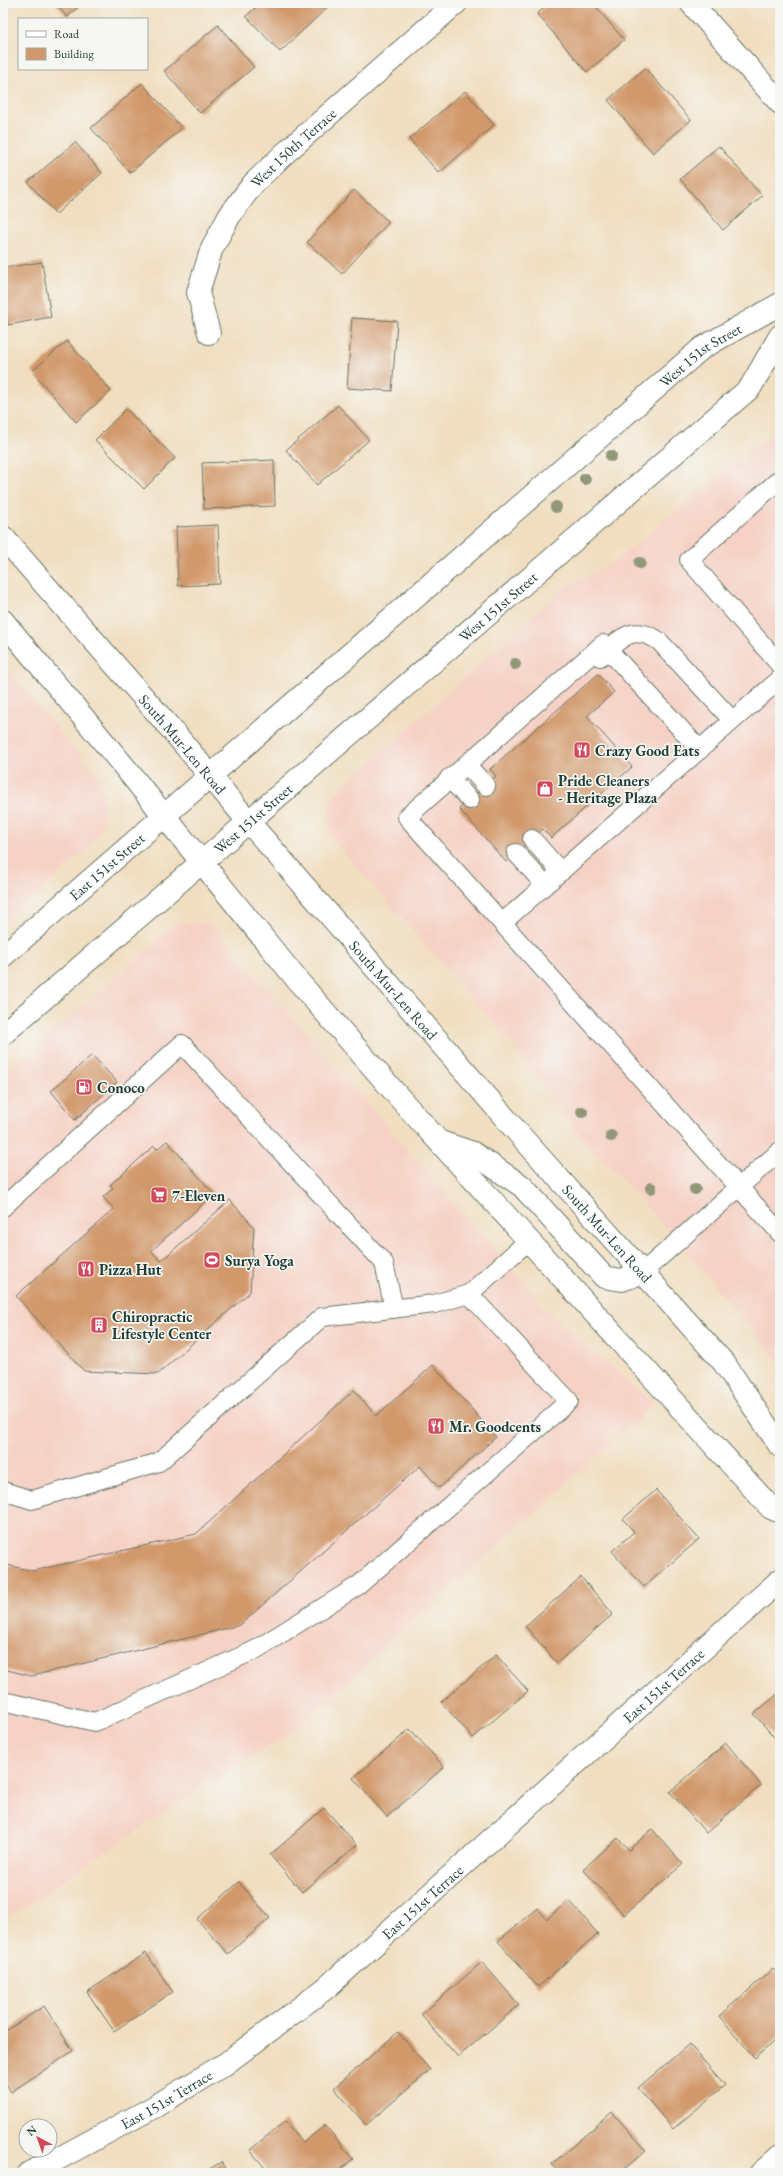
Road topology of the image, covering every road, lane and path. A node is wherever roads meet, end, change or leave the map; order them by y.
1 (456, 3) edge
2 (691, 3) edge
3 (780, 103) edge
4 (780, 304) edge
5 (209, 333) dead end
6 (780, 336) edge
7 (780, 479) edge
8 (3, 538) edge
9 (3, 621) edge
10 (608, 650) junction
11 (780, 665) edge
12 (780, 679) edge
13 (732, 720) junction
14 (700, 750) junction
15 (466, 764) junction
16 (211, 776) junction
17 (450, 778) junction
18 (486, 786) dead end
19 (470, 800) dead end
20 (164, 816) junction
21 (248, 822) junction
22 (532, 839) dead end
23 (516, 853) dead end
24 (201, 863) junction
25 (561, 872) junction
26 (545, 885) junction
27 (502, 923) junction
28 (3, 956) edge
29 (3, 1034) edge
30 (439, 1141) junction
31 (780, 1151) edge
32 (739, 1187) junction
33 (3, 1207) edge
34 (780, 1233) edge
35 (528, 1241) junction
36 (642, 1272) junction
37 (470, 1294) junction
38 (394, 1309) junction
39 (780, 1446) edge
40 (3, 1491) edge
41 (780, 1512) edge
42 (780, 1580) edge
43 (3, 1701) edge
44 (780, 2156) edge
45 (29, 2173) edge
46 (761, 2173) edge

1 - 5 main road, West 150th Terrace
2 - 3 main road
4 - 16 main road, West 151st Street
6 - 21 main road, West 151st Street
7 - 11 lane
8 - 16 main road, South Mur-Len Road
9 - 20 main road
10 - 13 lane
10 - 14 lane
10 - 15 lane
12 - 13 lane
13 - 14 lane
14 - 25 lane
15 - 17 lane
15 - 18 lane
16 - 20 main road, East 151st Street
16 - 21 main road, South Mur-Len Road
17 - 19 lane
17 - 27 lane
20 - 24 main road
20 - 28 main road, East 151st Street
21 - 24 main road, West 151st Street
21 - 36 main road, South Mur-Len Road
22 - 25 lane
23 - 26 lane
24 - 29 main road
24 - 30 main road
25 - 26 lane
26 - 27 lane
27 - 32 lane
30 - 35 main road
30 - 36 main road
31 - 32 lane
32 - 34 lane
32 - 36 lane
33 - 38 lane
35 - 37 lane
35 - 41 main road
36 - 39 main road, South Mur-Len Road
37 - 38 lane
37 - 43 lane
38 - 40 lane
42 - 45 main road, East 151st Terrace
44 - 46 main road

